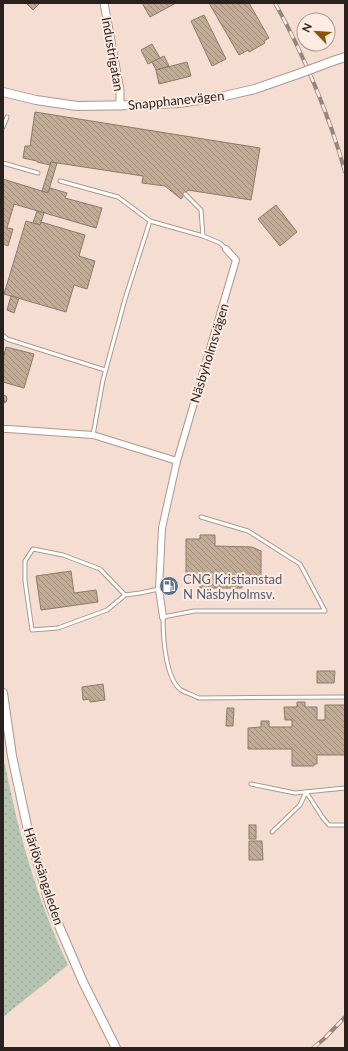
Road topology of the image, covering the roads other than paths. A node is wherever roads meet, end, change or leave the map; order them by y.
1 (104, 3) edge
2 (341, 59) edge
3 (3, 92) edge
4 (120, 106) junction
5 (7, 117) dead end
6 (3, 127) edge
7 (3, 163) edge
8 (38, 173) dead end
9 (60, 181) dead end
10 (185, 194) dead end
11 (150, 221) junction
12 (203, 236) junction
13 (226, 249) joint
14 (3, 335) edge
15 (105, 370) junction
16 (5, 428) edge
17 (93, 435) junction
18 (177, 461) junction
19 (201, 517) dead end
20 (159, 589) junction
21 (125, 594) junction
22 (162, 618) junction
23 (3, 693) edge
24 (345, 697) edge
25 (251, 784) dead end
26 (345, 788) edge
27 (306, 792) junction
28 (345, 825) edge
29 (272, 832) dead end
30 (116, 1048) edge

1 - 4 street, Industrigatan
2 - 4 main road, Snapphanevägen, bridge
3 - 4 main road, Snapphanevägen
5 - 6 lane
7 - 8 lane
9 - 11 lane
10 - 12 lane
11 - 12 lane
11 - 15 lane
12 - 13 lane
13 - 18 street, Näsbyholmsvägen
14 - 15 lane
15 - 17 lane
16 - 17 street
17 - 18 street
18 - 20 street, Näsbyholmsvägen
19 - 22 lane
20 - 21 lane
20 - 22 street, Näsbyholmsvägen
21 - 21 lane
22 - 24 lane
23 - 30 main road, Härlövsängaleden
25 - 27 lane
26 - 27 lane
27 - 28 lane
27 - 29 lane

